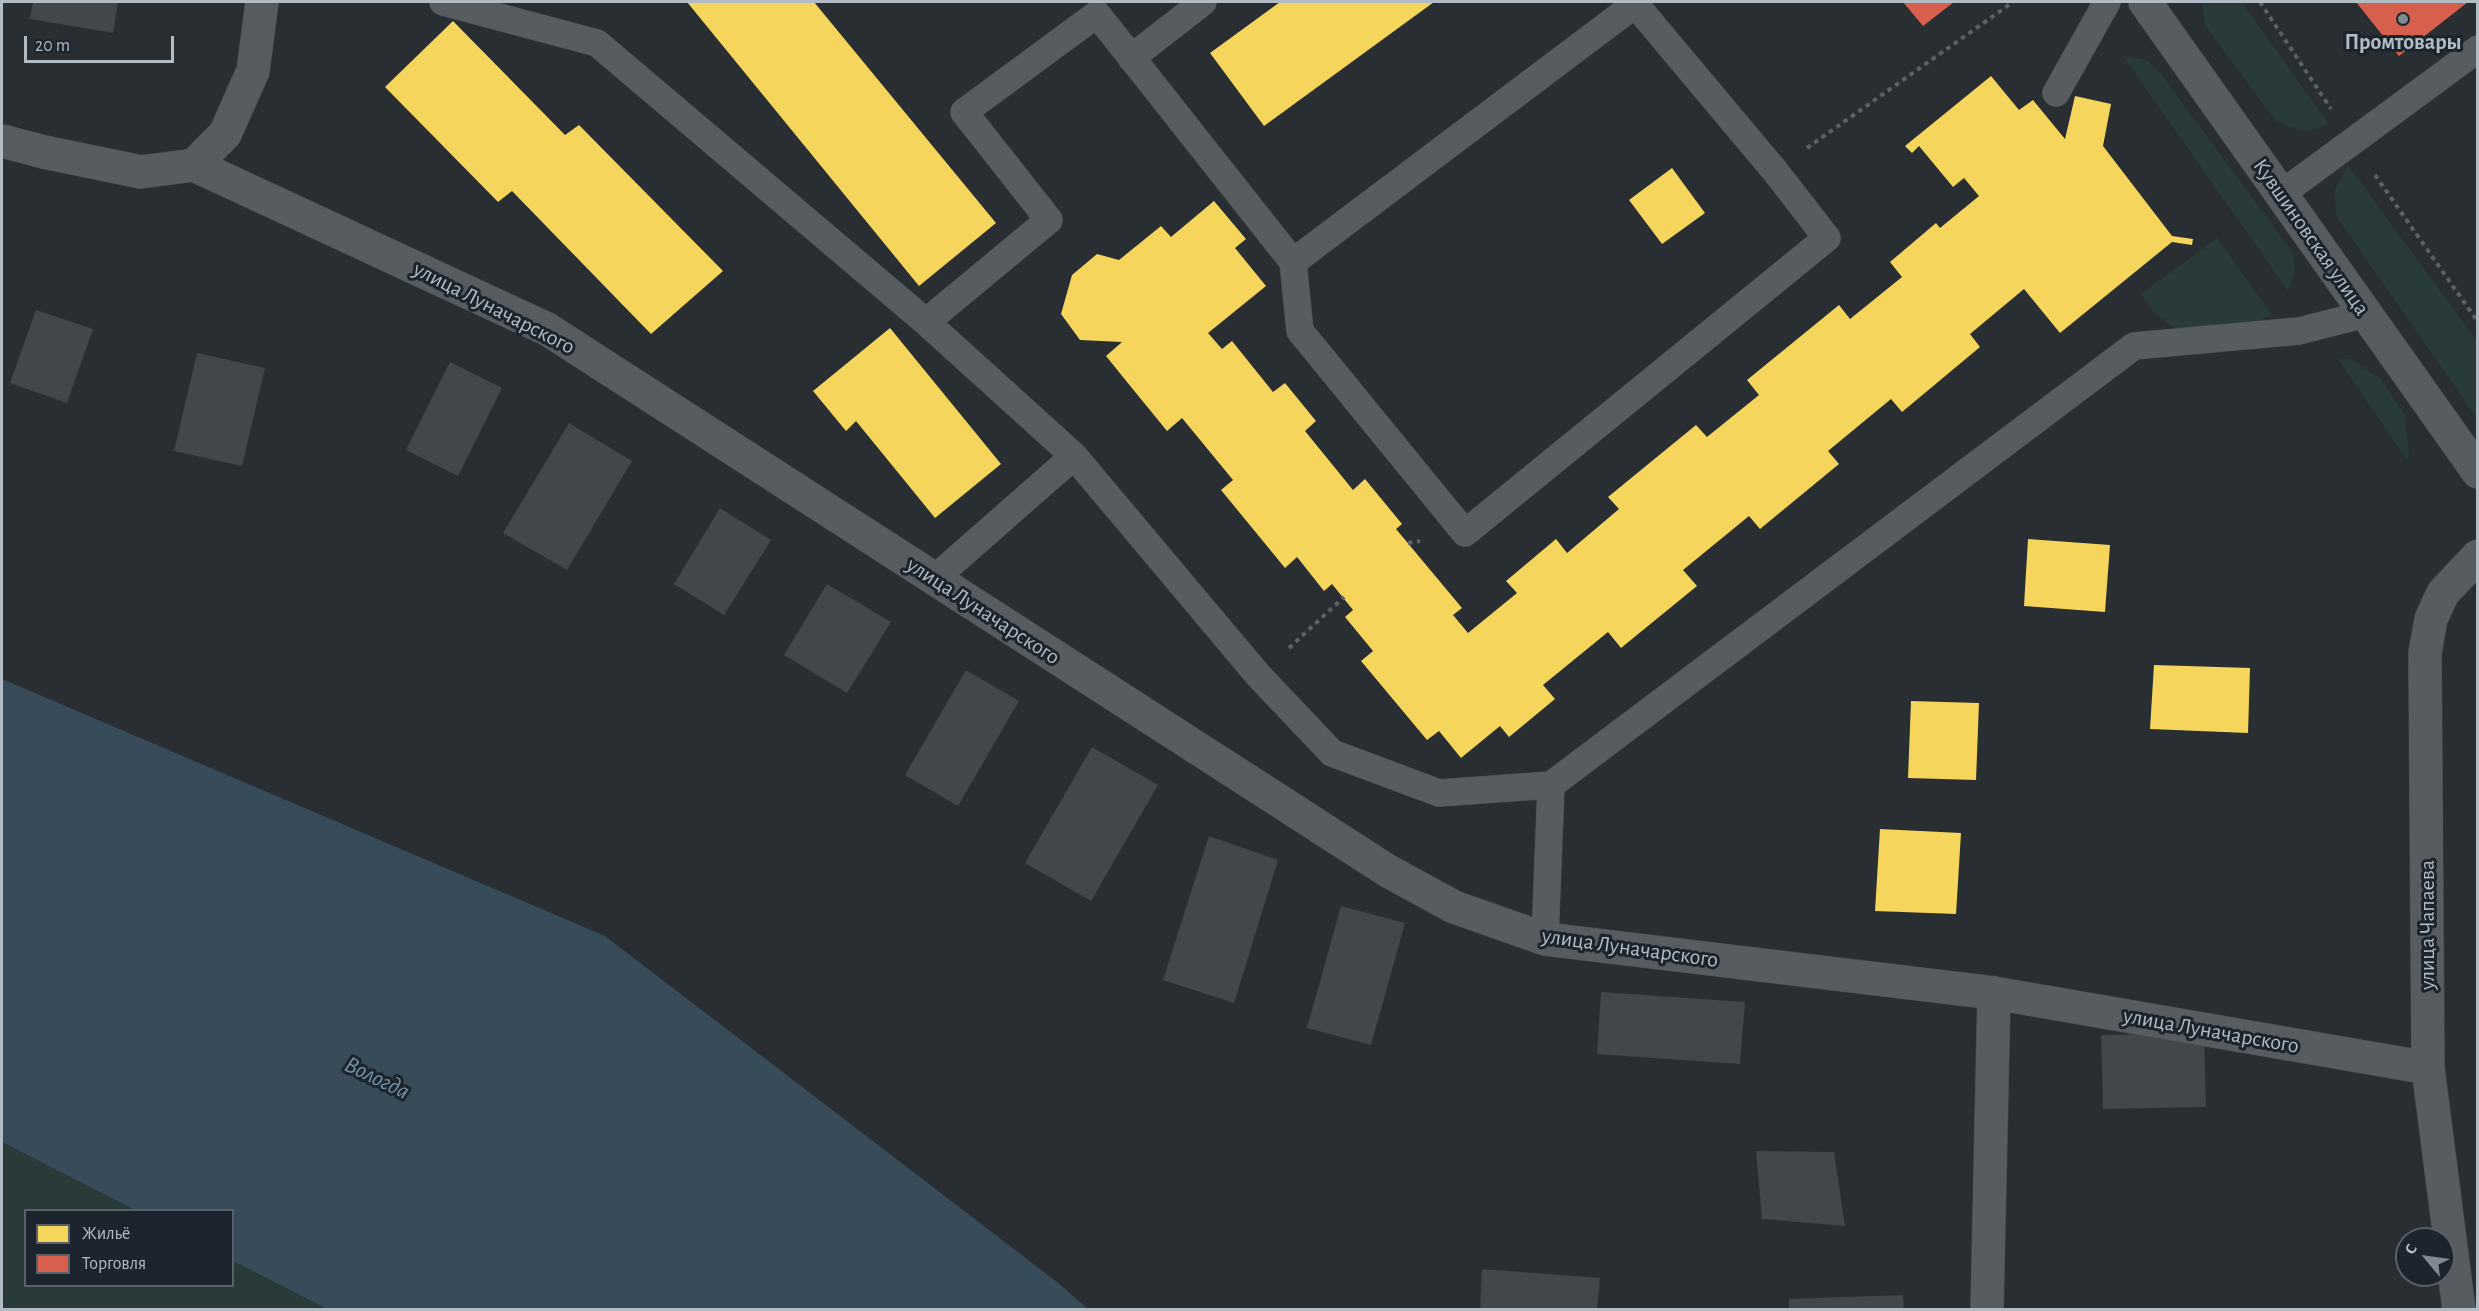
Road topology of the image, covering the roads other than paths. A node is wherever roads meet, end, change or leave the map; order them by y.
1 (262, 2) edge
2 (443, 2) edge
3 (1203, 2) edge
4 (2107, 2) edge
5 (2145, 2) edge
6 (1637, 3) edge
7 (2478, 49) edge
8 (1131, 58) junction
9 (2056, 93) dead end
10 (2, 141) edge
11 (195, 165) junction
12 (2280, 194) junction
13 (1293, 262) junction
14 (2366, 314) junction
15 (926, 322) junction
16 (1074, 456) junction
17 (2478, 472) edge
18 (2478, 556) edge
19 (934, 579) junction
20 (1551, 785) junction
21 (1545, 939) junction
22 (1994, 993) junction
23 (2428, 1068) junction
24 (1988, 1310) edge
25 (2459, 1310) edge

1 - 11 street
2 - 15 lane
3 - 8 lane
4 - 9 lane
5 - 12 street, Кувшиновская улица
6 - 13 lane
6 - 13 lane
7 - 12 lane
8 - 13 lane
8 - 15 lane
10 - 11 street
11 - 19 street, улица Луначарского
12 - 14 street, Кувшиновская улица
14 - 17 street, Кувшиновская улица
14 - 20 lane
15 - 16 lane
16 - 19 lane
16 - 20 lane
18 - 23 street, улица Чапаева
19 - 21 street, улица Луначарского
20 - 21 lane
21 - 22 street, улица Луначарского
22 - 23 street, улица Луначарского
22 - 24 street
23 - 25 street, улица Чапаева

